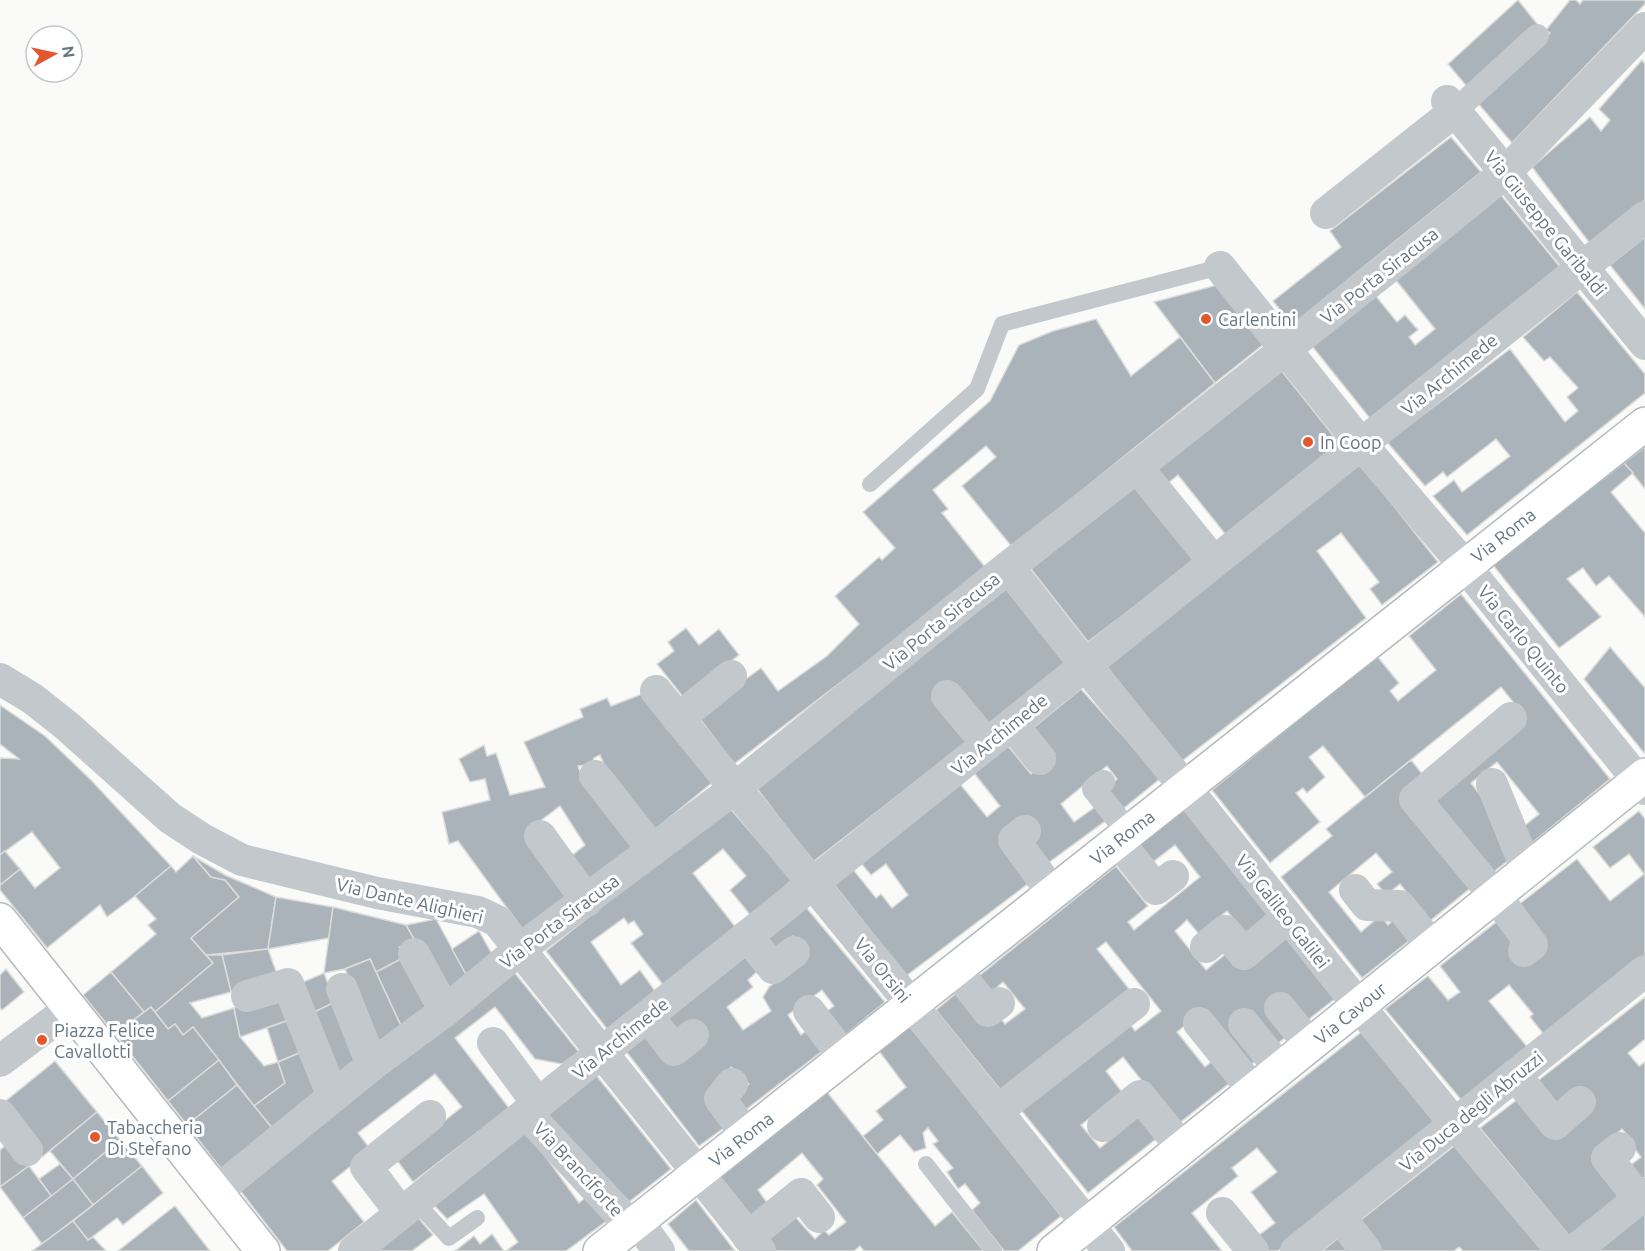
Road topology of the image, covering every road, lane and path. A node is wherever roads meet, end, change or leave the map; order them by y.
1 (1537, 36) dead end
2 (1642, 36) edge
3 (1451, 106) junction
4 (1505, 173) junction
5 (1326, 213) dead end
6 (1645, 217) edge
7 (1220, 267) joint
8 (1582, 267) junction
9 (1645, 344) edge
10 (1285, 349) junction
11 (1645, 424) edge
12 (1361, 444) junction
13 (1137, 467) junction
14 (870, 484) dead end
15 (1214, 562) junction
16 (1465, 566) junction
17 (1008, 567) junction
18 (1085, 665) junction
19 (731, 676) dead end
20 (0, 679) edge
21 (656, 691) dead end
22 (947, 696) dead end
23 (1511, 718) dead end
24 (678, 719) junction
25 (1012, 724) junction
26 (987, 744) junction
27 (1040, 759) dead end
28 (595, 776) dead end
29 (1643, 781) edge
30 (1103, 782) dead end
31 (1492, 784) dead end
32 (1185, 787) junction
33 (734, 789) junction
34 (1025, 831) dead end
35 (540, 836) dead end
36 (1124, 837) junction
37 (653, 850) junction
38 (1527, 870) junction
39 (1173, 876) dead end
40 (812, 884) junction
41 (1355, 890) dead end
42 (1052, 892) junction
43 (1495, 896) junction
44 (587, 901) junction
45 (1288, 917) junction
46 (2, 926) edge
47 (747, 936) junction
48 (1432, 946) junction
49 (1206, 947) dead end
50 (520, 950) junction
51 (1524, 951) dead end
52 (794, 952) dead end
53 (414, 954) dead end
54 (955, 969) junction
55 (1645, 971) edge
56 (342, 989) dead end
57 (247, 996) dead end
58 (999, 1003) dead end
59 (911, 1004) junction
60 (1134, 1004) dead end
61 (1359, 1006) junction
62 (71, 1008) junction
63 (1280, 1008) dead end
64 (445, 1011) junction
65 (809, 1011) dead end
66 (648, 1016) junction
67 (1199, 1023) dead end
68 (1244, 1023) dead end
69 (693, 1035) dead end
70 (493, 1043) dead end
71 (1310, 1045) junction
72 (603, 1052) junction
73 (844, 1057) junction
74 (0, 1061) edge
75 (372, 1065) junction
76 (1280, 1070) junction
77 (1515, 1075) junction
78 (732, 1084) dead end
79 (1254, 1090) junction
80 (333, 1097) junction
81 (1580, 1102) dead end
82 (532, 1108) junction
83 (997, 1111) junction
84 (0, 1115) edge
85 (430, 1116) dead end
86 (1455, 1124) junction
87 (1103, 1126) dead end
88 (747, 1135) junction
89 (1182, 1148) junction
90 (1620, 1148) dead end
91 (27, 1150) dead end
92 (926, 1164) dead end
93 (699, 1173) junction
94 (217, 1191) junction
95 (1642, 1197) edge
96 (408, 1207) junction
97 (1222, 1213) dead end
98 (819, 1216) dead end
99 (1340, 1217) junction
100 (477, 1218) dead end
101 (635, 1224) junction
102 (1087, 1225) junction
103 (754, 1244) edge
104 (604, 1250) edge
105 (263, 1251) edge
106 (354, 1251) edge
107 (659, 1251) edge
108 (994, 1251) edge
109 (1054, 1251) edge
110 (1109, 1251) edge
111 (1253, 1251) edge
112 (1296, 1251) edge
113 (1366, 1251) edge
114 (1562, 1251) edge
115 (1574, 1251) edge

1 - 3 street
2 - 4 street, Via Porta Siracusa
3 - 4 street, Via Giuseppe Garibaldi
3 - 5 street
4 - 8 street, Via Giuseppe Garibaldi
4 - 10 street, Via Porta Siracusa
6 - 8 street, Via Archimede
7 - 10 street, Via Carlo Quinto
7 - 14 lane
8 - 9 street, Via Giuseppe Garibaldi
8 - 12 street, Via Archimede
10 - 12 street, Via Carlo Quinto
10 - 13 street, Via Porta Siracusa
11 - 16 main road, Via Roma
12 - 15 street, Via Archimede
12 - 16 street, Via Carlo Quinto
13 - 15 street
13 - 17 street, Via Porta Siracusa
15 - 18 street, Via Archimede
16 - 29 street, Via Carlo Quinto
16 - 32 main road, Via Roma
17 - 18 street, Via Galileo Galilei
17 - 33 street, Via Porta Siracusa
18 - 25 street, Via Archimede
18 - 32 street, Via Galileo Galilei
19 - 24 street
20 - 50 street, Via Dante Alighieri
21 - 24 street, Via Orsini
22 - 26 street
23 - 43 street
24 - 33 street, Via Orsini
25 - 26 street, Via Archimede
25 - 27 street
26 - 40 street, Via Archimede
28 - 37 street
29 - 38 main road, Via Cavour
30 - 36 street
31 - 38 street
32 - 36 main road, Via Roma
32 - 45 street, Via Galileo Galilei
33 - 37 street, Via Porta Siracusa
33 - 40 street, Via Orsini
34 - 42 street
35 - 44 street
36 - 39 street
36 - 42 main road, Via Roma
37 - 44 street, Via Porta Siracusa
38 - 43 main road, Via Cavour
40 - 47 street, Via Archimede
40 - 59 street, Via Orsini
41 - 48 street
42 - 54 main road, Via Roma
43 - 48 main road, Via Cavour
43 - 51 street
44 - 50 street, Via Porta Siracusa
45 - 49 street
45 - 61 street, Via Galileo Galilei
46 - 62 main road
47 - 52 street
47 - 66 street, Via Archimede
48 - 61 main road, Via Cavour
50 - 64 street, Via Porta Siracusa
50 - 72 street, Via Dante Alighieri
53 - 64 street
54 - 58 street
54 - 59 main road, Via Roma
55 - 77 street, Via Duca degli Abruzzi
56 - 75 street
57 - 80 street
59 - 73 main road, Via Roma
59 - 83 street, Via Orsini
60 - 83 street
61 - 71 main road, Via Cavour
61 - 86 street, Via Galileo Galilei
62 - 74 street
62 - 94 main road
63 - 71 street
64 - 75 street, Via Porta Siracusa
65 - 73 street
66 - 69 street
66 - 72 street, Via Archimede
67 - 79 street
68 - 76 street
70 - 82 street, Via Branciforte
71 - 76 main road, Via Cavour
72 - 82 street, Via Archimede
72 - 93 street, Via Dante Alighieri
73 - 88 main road, Via Roma
75 - 80 street, Via Porta Siracusa
76 - 79 main road, Via Cavour
77 - 81 street
77 - 86 street, Via Duca degli Abruzzi
78 - 88 street
79 - 89 main road, Via Cavour
80 - 94 street, Via Porta Siracusa
82 - 96 street, Via Archimede
82 - 101 street, Via Branciforte
83 - 102 street, Via Orsini
84 - 91 street
85 - 96 street
86 - 99 street, Via Duca degli Abruzzi
86 - 114 street, Via Galileo Galilei
87 - 89 street
88 - 93 main road, Via Roma
89 - 102 main road, Via Cavour
90 - 95 street
92 - 108 lane
93 - 101 main road, Via Roma
93 - 103 street, Via Dante Alighieri
94 - 105 main road
95 - 115 street
96 - 100 lane
96 - 106 street, Via Archimede
97 - 111 street
98 - 103 street
99 - 112 street, Via Duca degli Abruzzi
99 - 113 street
101 - 104 main road, Via Roma
101 - 107 street, Via Branciforte
102 - 109 main road, Via Cavour
102 - 110 street, Via Orsini

